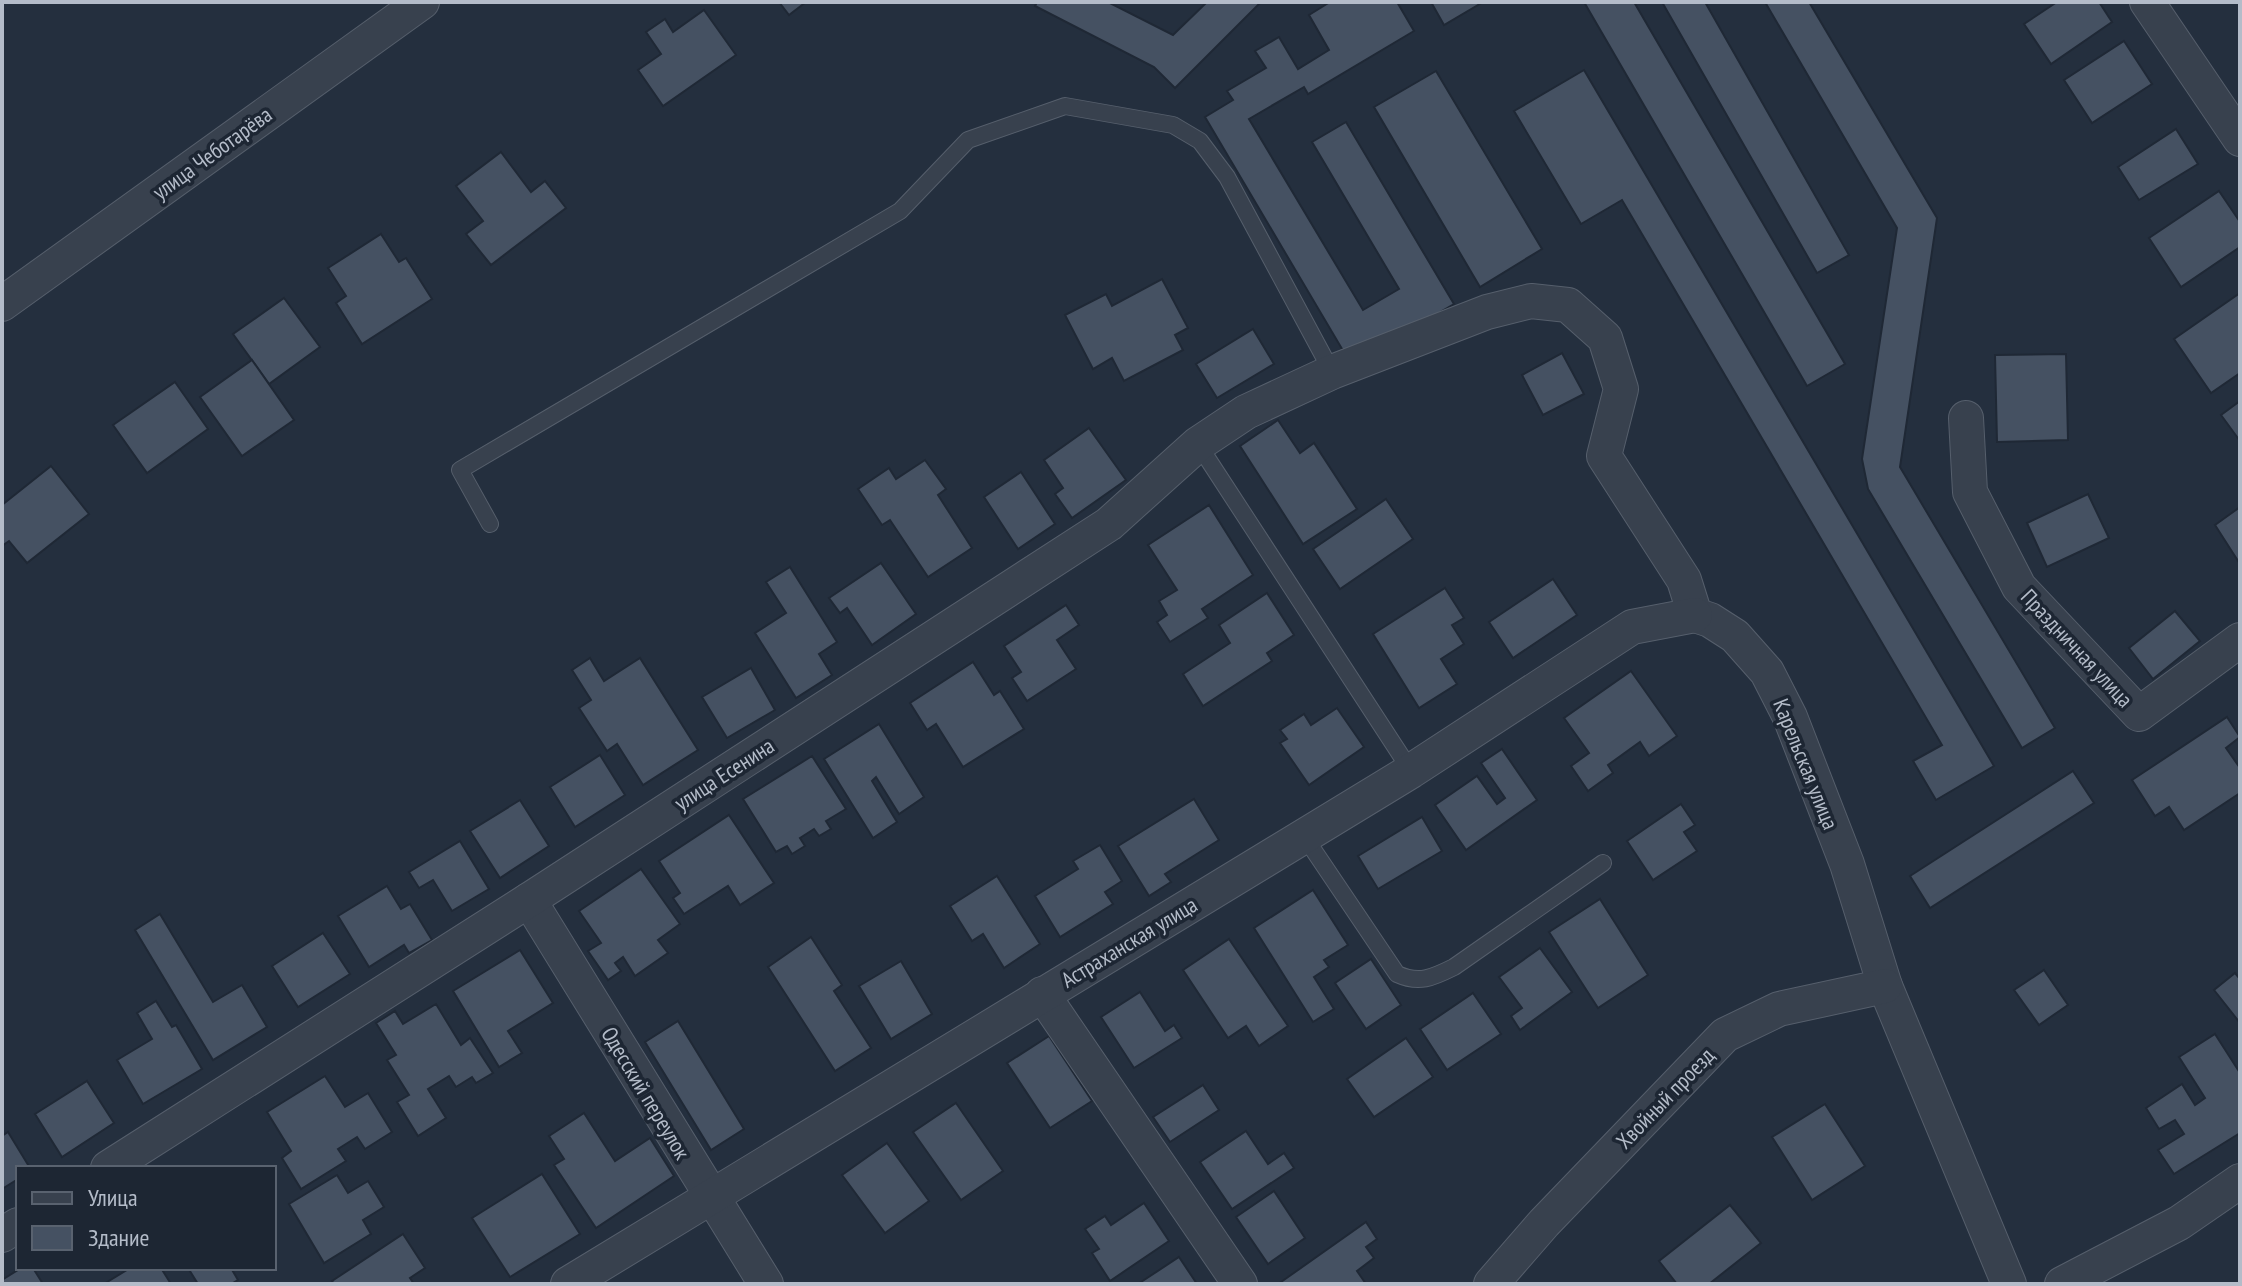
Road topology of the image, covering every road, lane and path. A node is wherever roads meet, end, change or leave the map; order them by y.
1 (422, 2) edge
2 (2147, 2) edge
3 (2240, 139) edge
4 (2, 304) edge
5 (1332, 372) junction
6 (1966, 418) dead end
7 (1198, 444) junction
8 (490, 524) dead end
9 (1695, 615) junction
10 (2240, 640) edge
11 (1411, 771) junction
12 (1304, 836) junction
13 (1603, 863) dead end
14 (529, 900) junction
15 (1885, 986) junction
16 (1042, 994) junction
17 (111, 1166) edge
18 (2240, 1181) edge
19 (711, 1198) junction
20 (568, 1284) edge
21 (766, 1284) edge
22 (1240, 1284) edge
23 (1491, 1284) edge
24 (2009, 1284) edge
25 (2062, 1284) edge

1 - 4 street, улица Чеботарёва
2 - 3 street
5 - 7 street, улица Есенина
5 - 8 lane
5 - 9 street
6 - 10 street, Праздничная улица
7 - 11 lane
7 - 14 street, улица Есенина
9 - 11 street, Астраханская улица
9 - 15 street, Карельская улица
11 - 12 street, Астраханская улица
12 - 13 lane
12 - 16 street, Астраханская улица
14 - 17 street, улица Есенина
14 - 19 street, Одесский переулок
15 - 23 street, Хвойный проезд
15 - 24 street, Карельская улица
16 - 19 street, Астраханская улица
16 - 22 street
18 - 25 street
19 - 20 street, Астраханская улица
19 - 21 street, Одесский переулок

